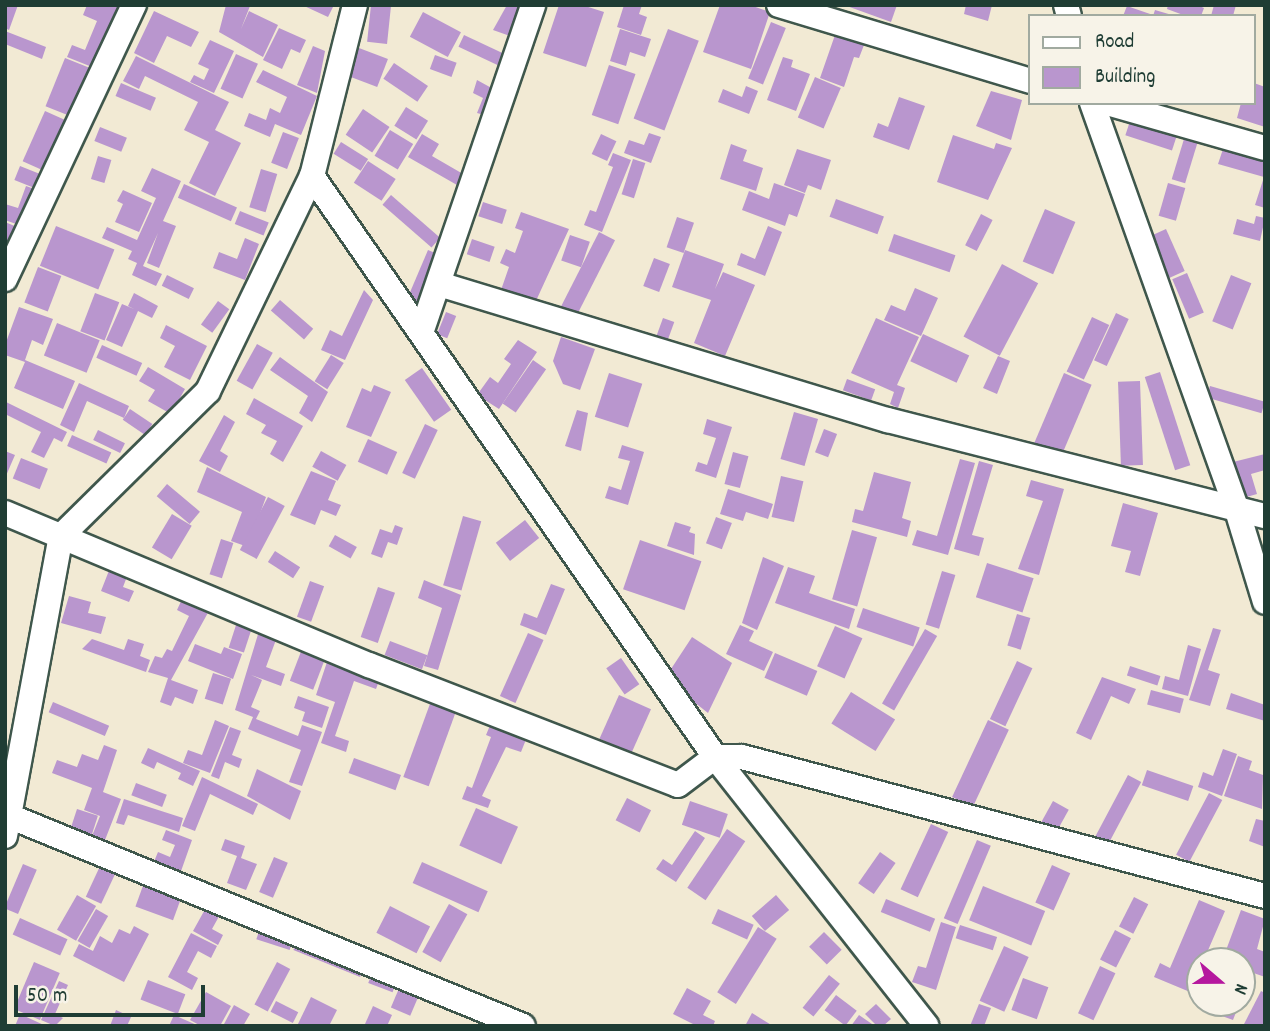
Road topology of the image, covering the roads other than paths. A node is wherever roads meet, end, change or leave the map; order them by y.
1 (134, 5) edge
2 (355, 5) edge
3 (533, 5) edge
4 (779, 5) edge
5 (1028, 80) edge
6 (1093, 105) edge
7 (1114, 105) edge
8 (1265, 148) edge
9 (312, 176) junction
10 (5, 279) edge
11 (439, 284) junction
12 (422, 330) junction
13 (1236, 508) junction
14 (5, 513) edge
15 (1265, 516) edge
16 (61, 536) junction
17 (1265, 602) edge
18 (715, 757) junction
19 (7, 826) edge
20 (1265, 896) edge
21 (523, 1026) edge
22 (927, 1026) edge

1 - 10 street
2 - 9 street
3 - 11 street
4 - 5 street
6 - 13 street
7 - 8 street
9 - 12 street
9 - 16 street
11 - 12 street
11 - 13 street
12 - 18 street
13 - 15 street
13 - 17 street
14 - 16 street
16 - 18 street
16 - 19 street
18 - 20 street
18 - 22 street
19 - 21 street

